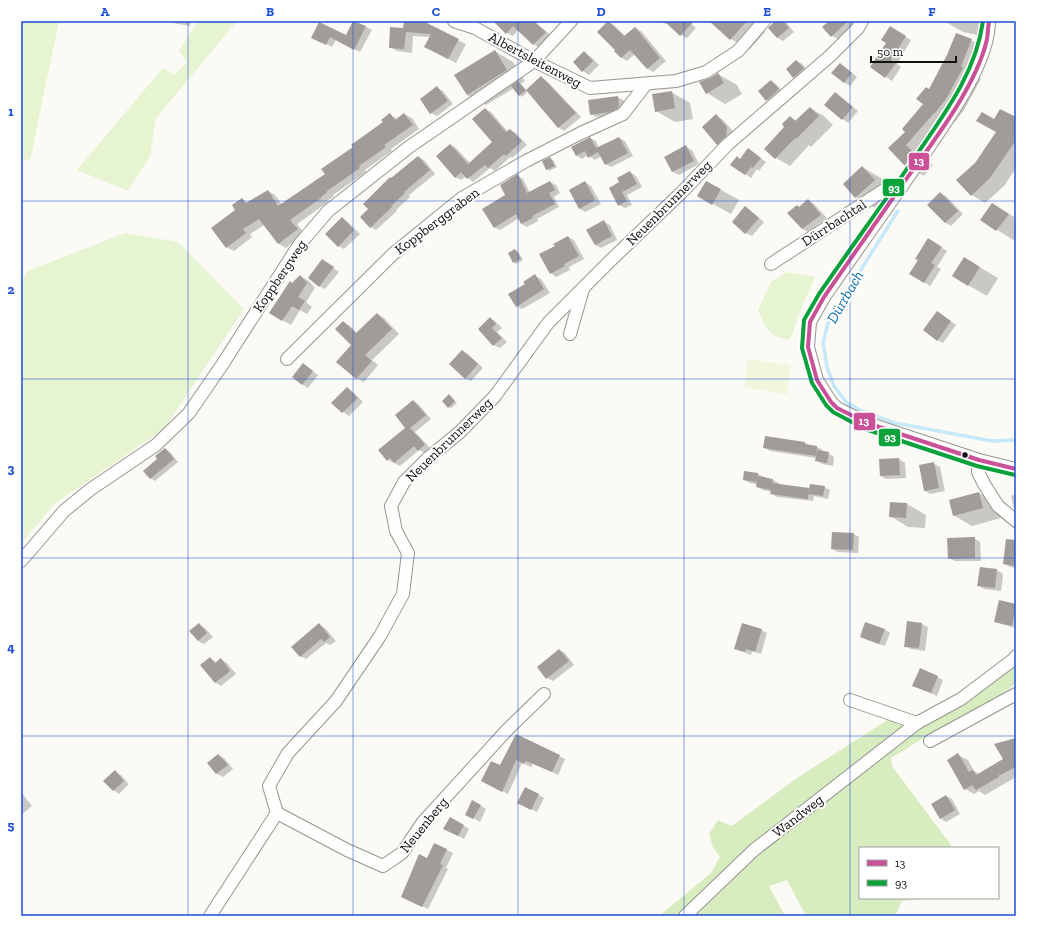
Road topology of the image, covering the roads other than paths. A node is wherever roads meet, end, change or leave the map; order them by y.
1 (454, 21) edge
2 (570, 21) edge
3 (764, 21) edge
4 (862, 21) edge
5 (989, 21) edge
6 (534, 61) junction
7 (646, 84) junction
8 (898, 191) junction
9 (771, 264) dead end
10 (584, 287) junction
11 (570, 334) dead end
12 (287, 359) dead end
13 (979, 460) junction
14 (1016, 469) edge
15 (1016, 521) edge
16 (21, 561) edge
17 (1016, 656) edge
18 (544, 694) dead end
19 (1016, 694) edge
20 (850, 700) dead end
21 (917, 723) junction
22 (930, 741) dead end
23 (277, 813) junction
24 (210, 916) edge
25 (685, 916) edge

1 - 6 street, Albertsleitenweg
2 - 6 street, Koppbergweg
3 - 7 street, Albertsleitenweg
4 - 10 street, Neuenbrunnerweg
5 - 8 street, Dürrbachtal
6 - 7 street, Albertsleitenweg
6 - 16 street, Koppbergweg
7 - 12 street, Koppberggraben
8 - 9 street, Dürrbachtal
8 - 13 street, Dürrbachtal
10 - 11 street
10 - 23 street, Neuenbrunnerweg
13 - 14 street, Dürrbachtal
13 - 15 street
17 - 21 street, Wandweg
18 - 23 street, Neuenberg
19 - 22 street
20 - 21 street
21 - 25 street, Wandweg
23 - 24 street

